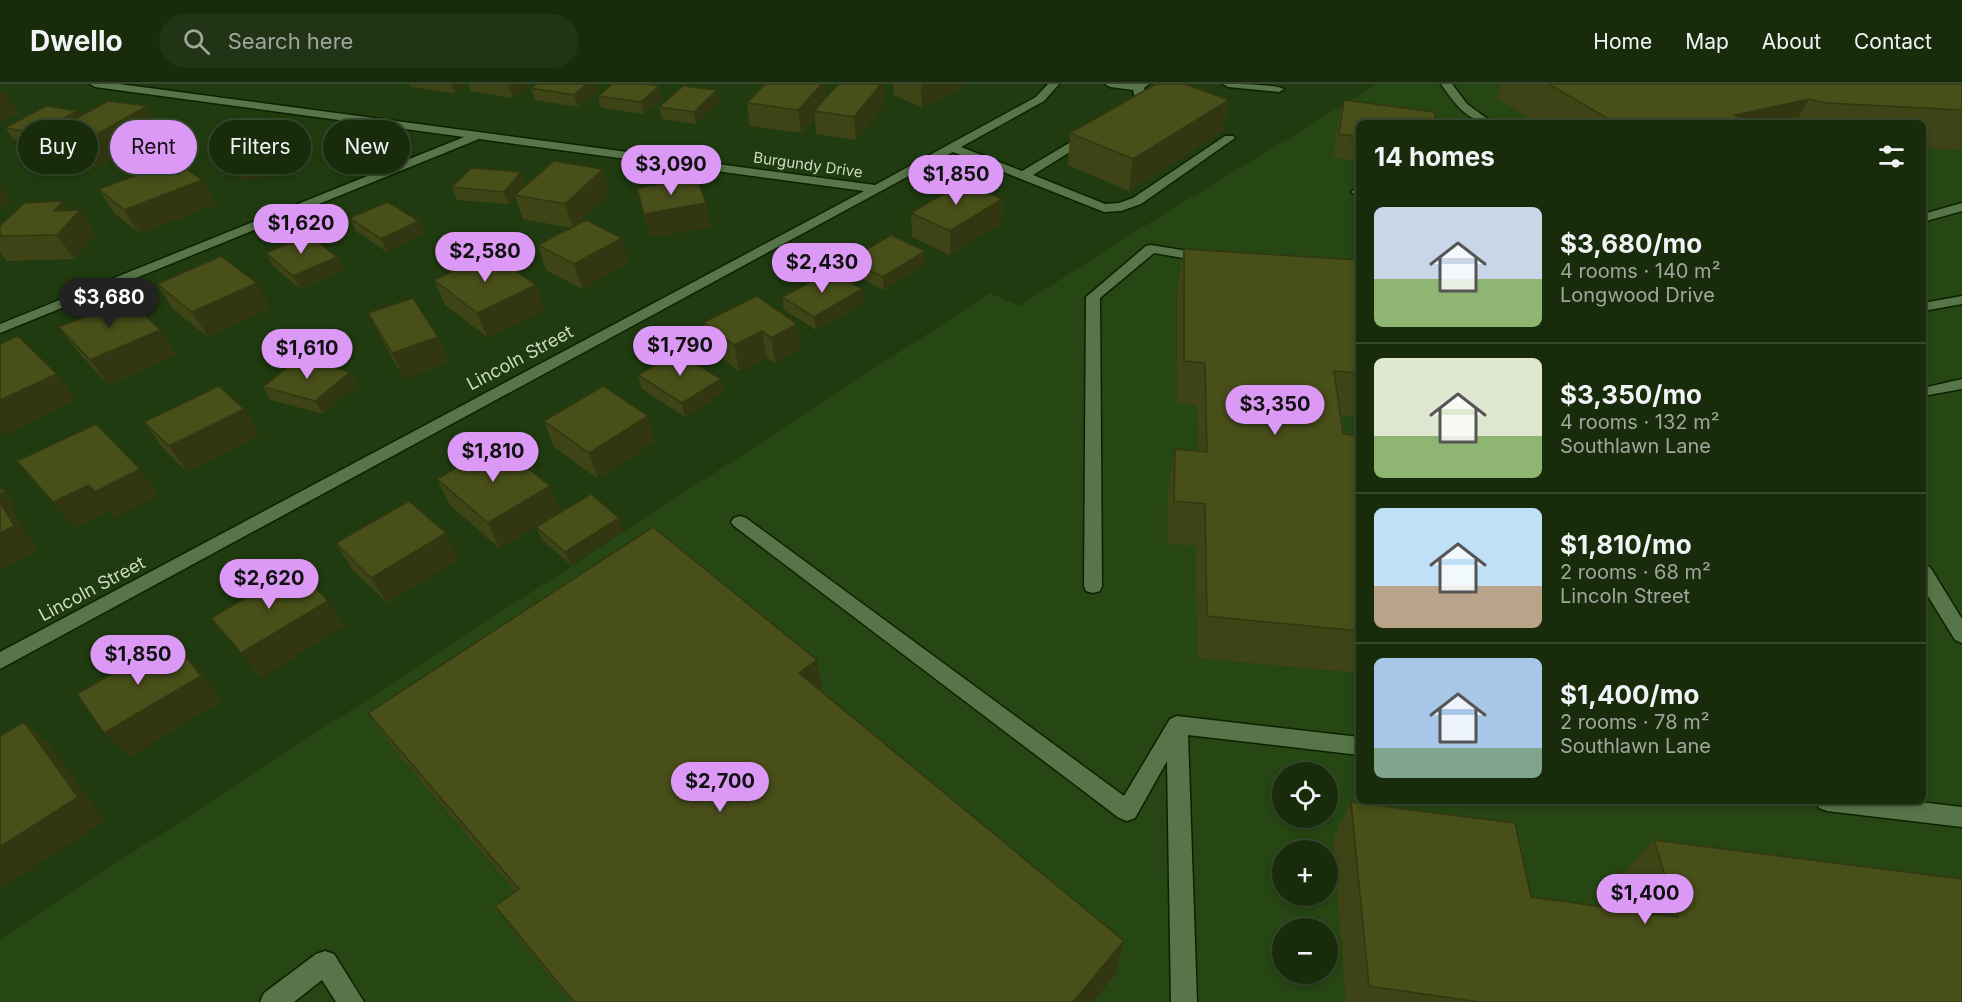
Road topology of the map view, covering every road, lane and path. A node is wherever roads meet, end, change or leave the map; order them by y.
1 (95, 84) edge
2 (1054, 84) edge
3 (1110, 84) edge
4 (1228, 84) edge
5 (1446, 84) edge
6 (1141, 85) edge
7 (1279, 88) dead end
8 (1122, 115) edge
9 (1483, 120) edge
10 (1102, 128) edge
11 (477, 136) junction
12 (1228, 138) dead end
13 (951, 148) junction
14 (1023, 176) junction
15 (876, 189) junction
16 (1962, 207) edge
17 (1926, 217) edge
18 (1220, 260) edge
19 (1962, 300) edge
20 (1926, 306) edge
21 (0, 329) edge
22 (1962, 384) edge
23 (1926, 392) dead end
24 (740, 522) dead end
25 (1926, 577) edge
26 (1093, 586) dead end
27 (1962, 635) edge
28 (0, 661) edge
29 (1177, 725) junction
30 (1356, 746) edge
31 (1874, 804) edge
32 (1905, 806) edge
33 (1962, 817) edge
34 (273, 1002) edge
35 (351, 1002) edge
36 (1184, 1002) edge

1 - 11 street, Burgundy Drive
2 - 13 street, Lincoln Street
3 - 6 street
4 - 7 street
5 - 9 street
6 - 8 street
10 - 14 street
11 - 15 street, Burgundy Drive
11 - 21 street
12 - 14 street
13 - 14 street
13 - 15 street, Lincoln Street
15 - 28 street, Lincoln Street
16 - 17 street
18 - 26 street
19 - 20 street
22 - 23 street
24 - 29 street
25 - 27 street
29 - 30 street
29 - 36 street
31 - 32 street
32 - 33 street
34 - 35 street

